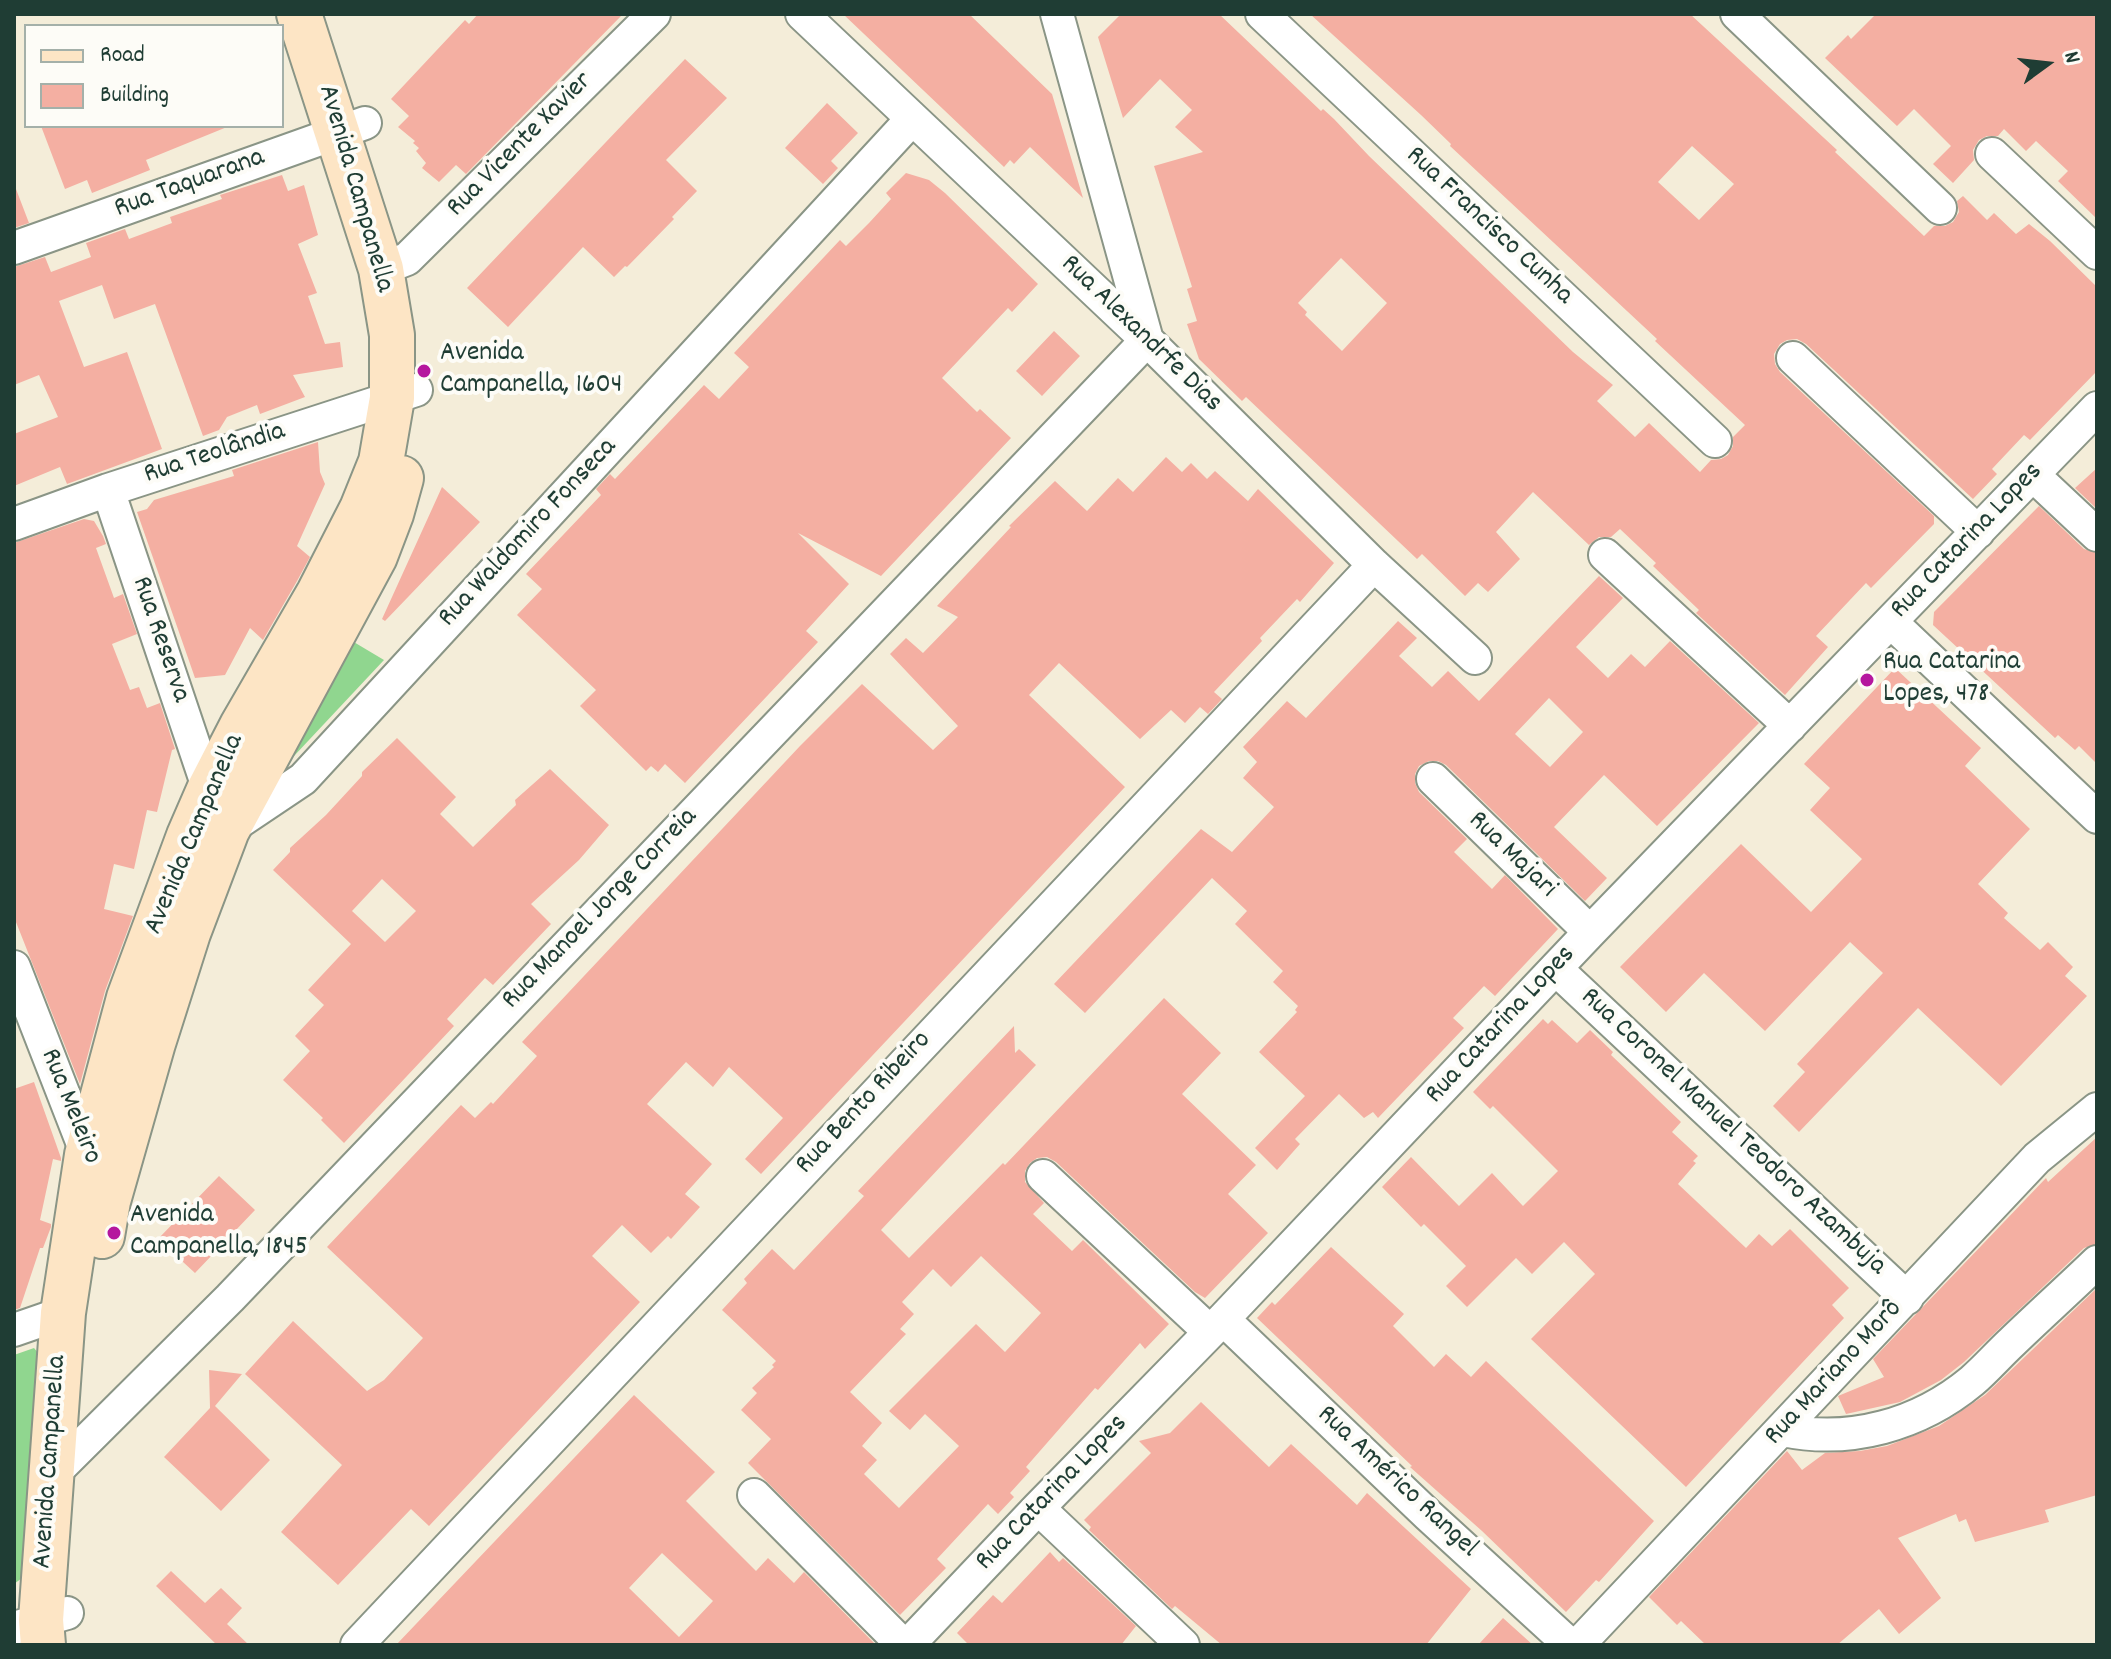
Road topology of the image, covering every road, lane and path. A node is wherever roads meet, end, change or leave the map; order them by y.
1 (299, 14) edge
2 (328, 14) edge
3 (654, 14) edge
4 (802, 14) edge
5 (1057, 14) edge
6 (1262, 14) edge
7 (1737, 14) edge
8 (912, 119) junction
9 (352, 128) junction
10 (1992, 154) dead end
11 (1940, 208) dead end
12 (14, 248) edge
13 (2097, 253) edge
14 (394, 264) junction
15 (1147, 340) junction
16 (1793, 358) dead end
17 (404, 394) junction
18 (2097, 408) edge
19 (1715, 441) dead end
20 (2033, 475) junction
21 (108, 490) junction
22 (14, 524) edge
23 (1978, 532) junction
24 (2097, 535) edge
25 (1605, 555) dead end
26 (1374, 565) junction
27 (1891, 622) junction
28 (1475, 658) dead end
29 (1790, 726) junction
30 (1433, 779) dead end
31 (209, 790) junction
32 (2097, 817) edge
33 (227, 830) junction
34 (1590, 932) junction
35 (14, 967) edge
36 (1556, 969) junction
37 (2097, 1109) edge
38 (87, 1155) junction
39 (1043, 1176) dead end
40 (108, 1201) junction
41 (2097, 1262) edge
42 (1907, 1298) junction
43 (63, 1313) junction
44 (1217, 1326) junction
45 (14, 1330) edge
46 (1783, 1430) junction
47 (62, 1465) junction
48 (754, 1495) dead end
49 (1038, 1508) junction
50 (47, 1630) edge
51 (357, 1645) edge
52 (906, 1645) edge
53 (1183, 1645) edge
54 (1570, 1645) edge
55 (1578, 1645) edge

1 - 9 main road, Avenida Campanella
2 - 9 main road, Avenida Campanella
3 - 14 street, Rua Vicente Xavier
4 - 8 street, Rua Alexandrfe Dias
5 - 15 street
6 - 19 street, Rua Francisco Cunha
7 - 11 street
8 - 15 street, Rua Alexandrfe Dias
8 - 33 street, Rua Waldomiro Fonseca
9 - 12 street, Rua Taquarana
9 - 14 main road, Avenida Campanella
10 - 13 street
14 - 17 main road, Avenida Campanella
15 - 26 street, Rua Alexandrfe Dias
15 - 47 street, Rua Manoel Jorge Correia
16 - 23 street
17 - 21 street, Rua Teolândia
17 - 31 main road, Avenida Campanella
17 - 33 main road, Avenida Campanella
18 - 20 street, Rua Catarina Lopes
20 - 23 street, Rua Catarina Lopes
20 - 24 street
21 - 22 street, Rua Teolândia
21 - 31 street, Rua Reserva
23 - 27 street, Rua Catarina Lopes
25 - 29 street
26 - 28 street, Rua Alexandrfe Dias
26 - 51 street, Rua Bento Ribeiro
27 - 29 street, Rua Catarina Lopes
27 - 32 street
29 - 34 street, Rua Catarina Lopes
30 - 34 street, Rua Majari
31 - 33 street
31 - 38 main road, Avenida Campanella
33 - 40 main road, Avenida Campanella
34 - 36 street, Rua Catarina Lopes
35 - 38 street, Rua Meleiro
36 - 42 street, Rua Coronel Manuel Teodoro Azambuja
36 - 44 street, Rua Catarina Lopes
37 - 42 street, Rua Mariano Morô
38 - 40 street, Rua Meleiro
38 - 43 main road, Avenida Campanella
39 - 44 street, Rua Américo Rangel
40 - 47 main road, Avenida Campanella
41 - 46 street
42 - 46 street, Rua Mariano Morô
43 - 45 street
43 - 47 main road, Avenida Campanella
44 - 49 street, Rua Catarina Lopes
44 - 54 street, Rua Américo Rangel
46 - 55 street, Rua Mariano Morô
47 - 50 main road, Avenida Campanella
48 - 52 street
49 - 52 street, Rua Catarina Lopes
49 - 53 street

